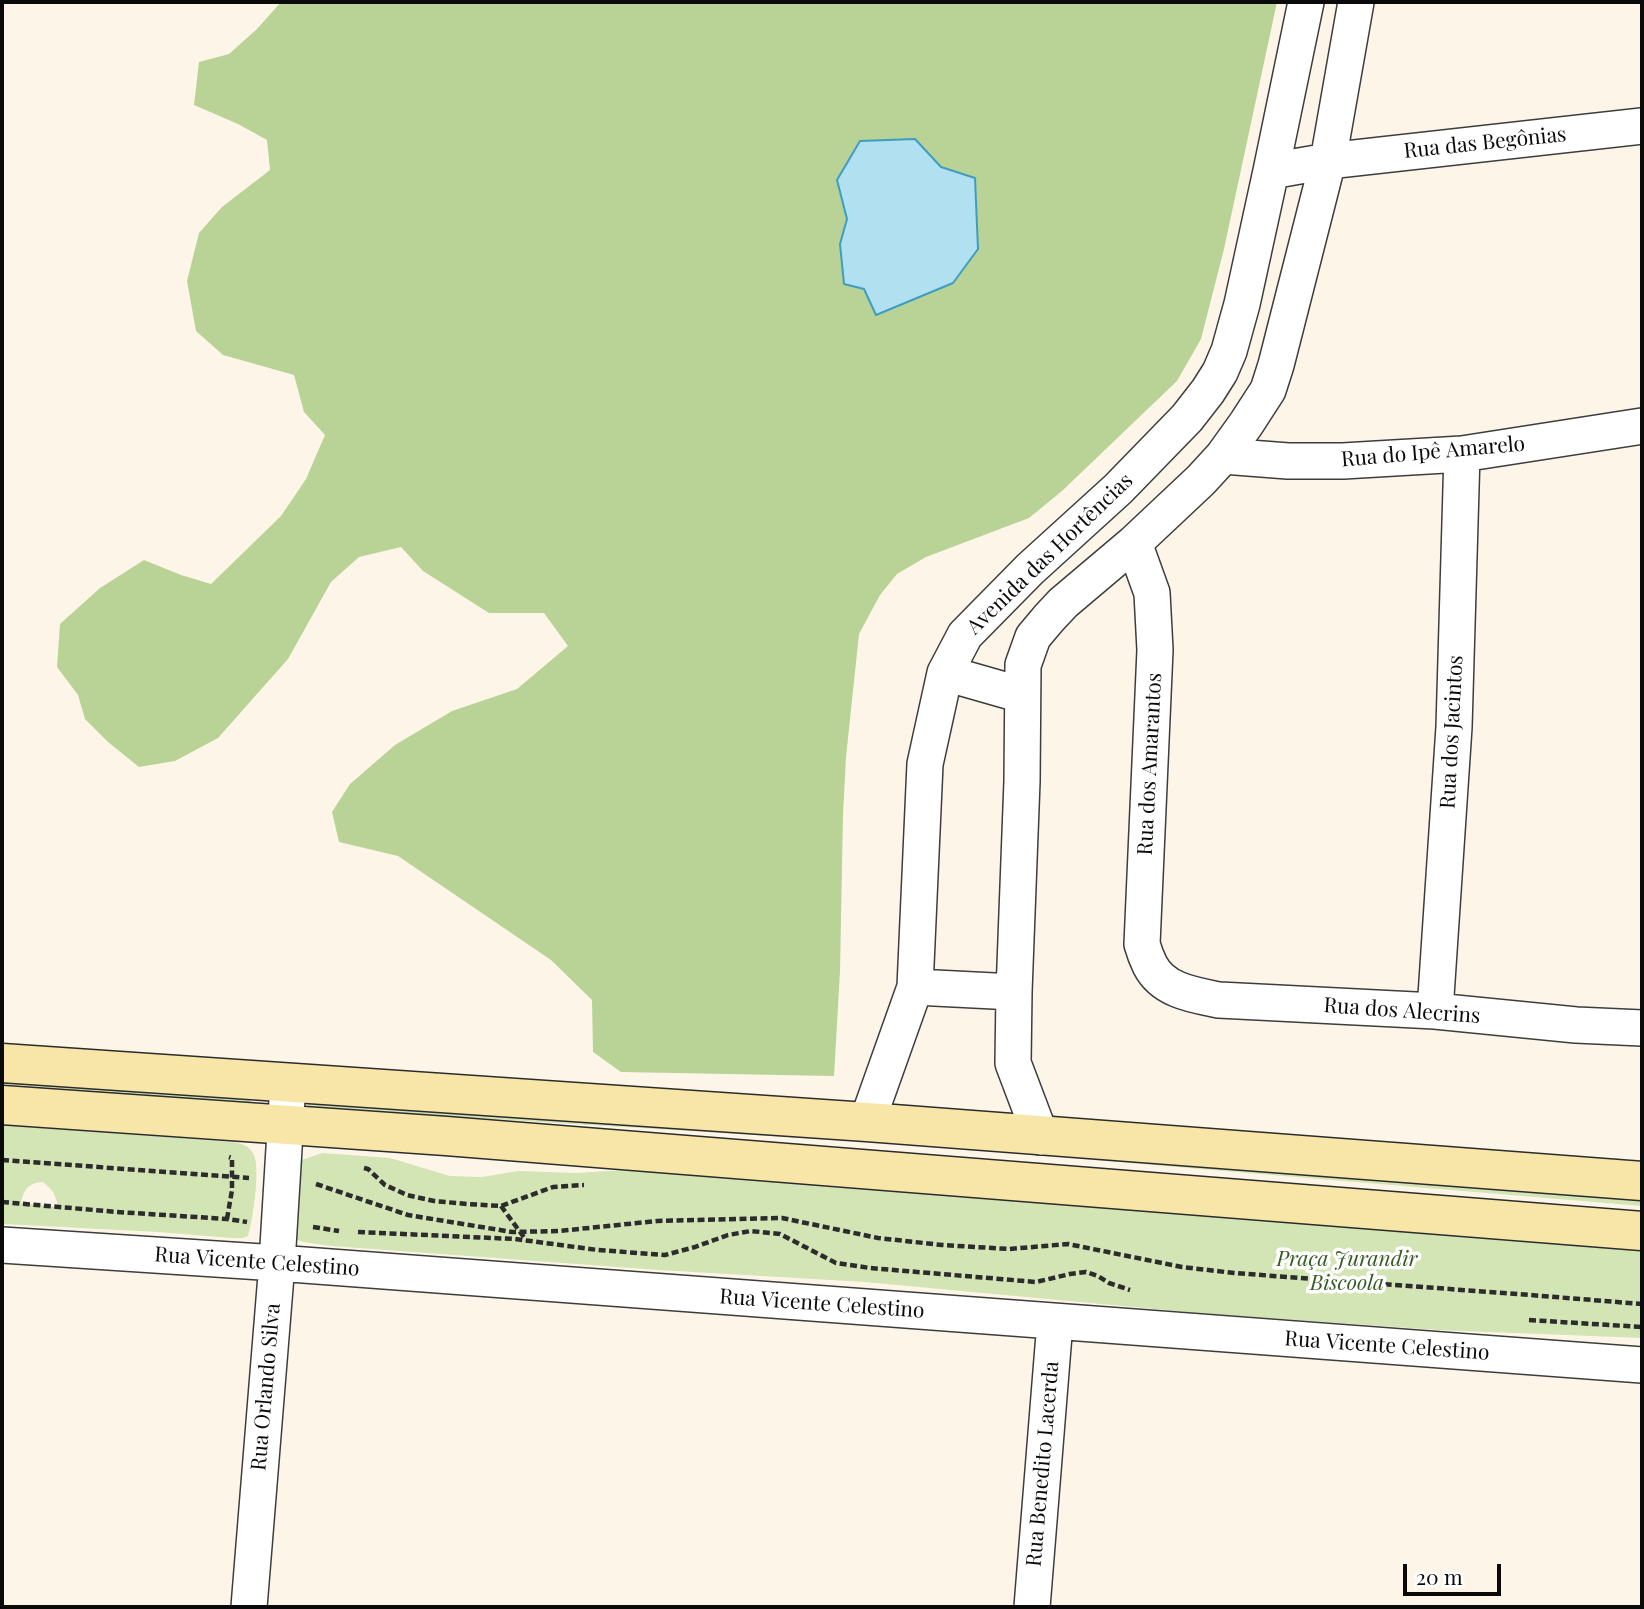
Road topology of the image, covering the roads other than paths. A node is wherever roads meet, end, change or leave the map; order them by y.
1 (1306, 2) edge
2 (1356, 2) edge
3 (1642, 126) edge
4 (1328, 161) junction
5 (1271, 171) junction
6 (1642, 426) edge
7 (1462, 454) junction
8 (1151, 455) junction
9 (1223, 456) junction
10 (1184, 496) junction
11 (1134, 543) junction
12 (945, 673) junction
13 (1022, 695) junction
14 (1164, 982) joint
15 (915, 987) junction
16 (1014, 992) junction
17 (1435, 1011) junction
18 (1642, 1028) edge
19 (2, 1063) edge
20 (288, 1083) junction
21 (2, 1105) edge
22 (867, 1122) junction
23 (285, 1124) junction
24 (1041, 1137) junction
25 (1642, 1181) edge
26 (1642, 1231) edge
27 (2, 1245) edge
28 (276, 1263) junction
29 (1055, 1322) junction
30 (1642, 1365) edge
31 (249, 1607) edge
32 (1032, 1607) edge

1 - 5 street, Avenida das Hortências
2 - 4 street
3 - 4 street, Rua das Begônias
4 - 5 street
4 - 9 street
5 - 8 street, Avenida das Hortências
6 - 7 street, Rua do Ipê Amarelo
7 - 9 street, Rua do Ipê Amarelo
7 - 17 street, Rua dos Jacintos
8 - 10 street, Avenida das Hortências
8 - 12 street, Avenida das Hortências
9 - 10 street
10 - 11 street
11 - 13 street
11 - 14 street, Rua dos Amarantos
12 - 13 street
12 - 15 street, Avenida das Hortências
13 - 16 street
14 - 17 street, Rua dos Alecrins
15 - 16 street
15 - 22 street, Avenida das Hortências
16 - 24 street
17 - 18 street, Rua dos Alecrins
19 - 20 main road
20 - 22 main road
20 - 23 street, Rua Orlando Silva
21 - 23 main road
22 - 24 main road
23 - 26 main road
23 - 28 street, Rua Orlando Silva
24 - 25 main road
27 - 28 street, Rua Vicente Celestino
28 - 29 street, Rua Vicente Celestino
28 - 31 street, Rua Orlando Silva
29 - 30 street, Rua Vicente Celestino
29 - 32 street, Rua Benedito Lacerda

